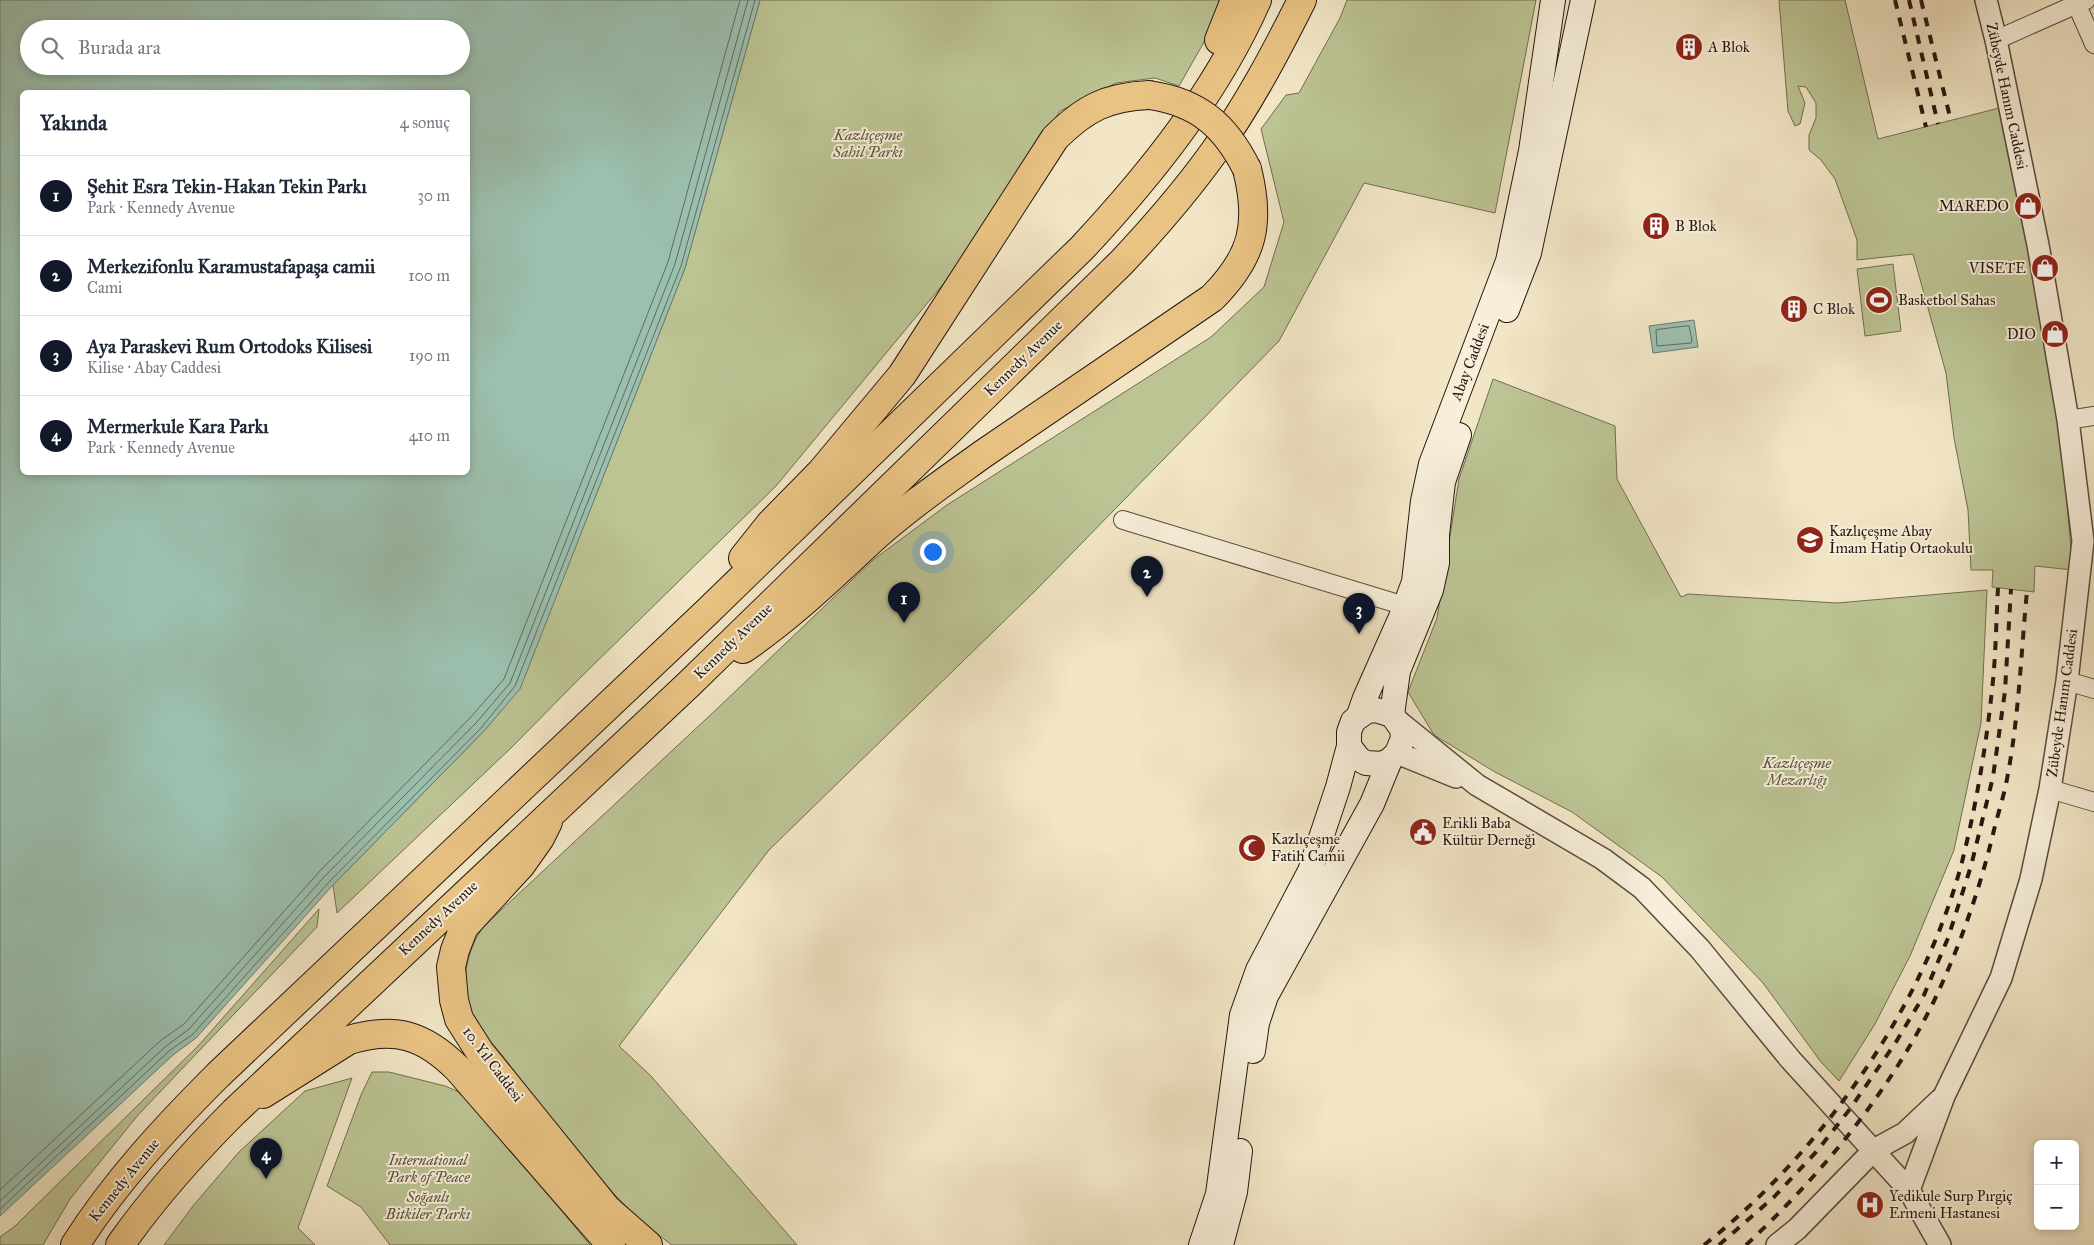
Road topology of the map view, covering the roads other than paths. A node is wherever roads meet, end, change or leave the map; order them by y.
1 (1236, 0) edge
2 (1257, 0) edge
3 (1302, 0) edge
4 (1320, 0) edge
5 (1583, 0) edge
6 (1986, 0) edge
7 (2081, 2) edge
8 (1553, 4) edge
9 (1996, 40) junction
10 (2094, 44) edge
11 (1267, 66) junction
12 (1209, 87) junction
13 (2094, 416) edge
14 (2068, 420) junction
15 (2086, 491) edge
16 (1123, 520) dead end
17 (2088, 540) edge
18 (1405, 606) junction
19 (706, 613) junction
20 (2067, 681) junction
21 (689, 684) junction
22 (2094, 690) edge
23 (1360, 715) junction
24 (1395, 718) junction
25 (1349, 746) junction
26 (1394, 757) junction
27 (1477, 786) junction
28 (2050, 789) junction
29 (2094, 802) edge
30 (554, 810) junction
31 (1944, 1096) junction
32 (234, 1112) junction
33 (1874, 1150) junction
34 (1909, 1190) junction
35 (75, 1245) edge
36 (120, 1245) edge
37 (611, 1245) edge
38 (648, 1245) edge
39 (1201, 1245) edge
40 (1221, 1245) edge
41 (1777, 1245) edge
42 (1940, 1245) edge

1 - 12 main road
2 - 12 main road, Kennedy Avenue
3 - 11 main road, Kennedy Avenue
4 - 11 main road
5 - 24 main road, Abay Caddesi
6 - 9 street, Zübeyde Hanım Caddesi
7 - 9 street
7 - 10 street
8 - 18 main road, Abay Caddesi
9 - 14 street, Zübeyde Hanım Caddesi
11 - 21 main road, Kennedy Avenue
12 - 19 main road, Kennedy Avenue
13 - 14 street
14 - 15 street, Zübeyde Hanım Caddesi
15 - 17 street, Zübeyde Hanım Caddesi
16 - 18 street
17 - 20 street, Zübeyde Hanım Caddesi
18 - 23 main road, Abay Caddesi
19 - 21 main road, bridge
19 - 35 main road, Kennedy Avenue
20 - 22 street
20 - 28 street, Zübeyde Hanım Caddesi
21 - 30 main road, Kennedy Avenue
23 - 24 main road
23 - 25 main road
24 - 26 main road
24 - 27 street
25 - 26 main road
25 - 39 main road
26 - 27 street
26 - 40 main road
27 - 33 street
28 - 29 street
28 - 31 street, Zübeyde Hanım Caddesi
30 - 32 main road, Kennedy Avenue
30 - 38 main road, 10. Yıl Caddesi
31 - 33 street
31 - 34 street, Zübeyde Hanım Caddesi
32 - 36 main road, Kennedy Avenue
32 - 37 main road, 10. Yıl Caddesi
33 - 34 street
33 - 41 street
34 - 42 street

